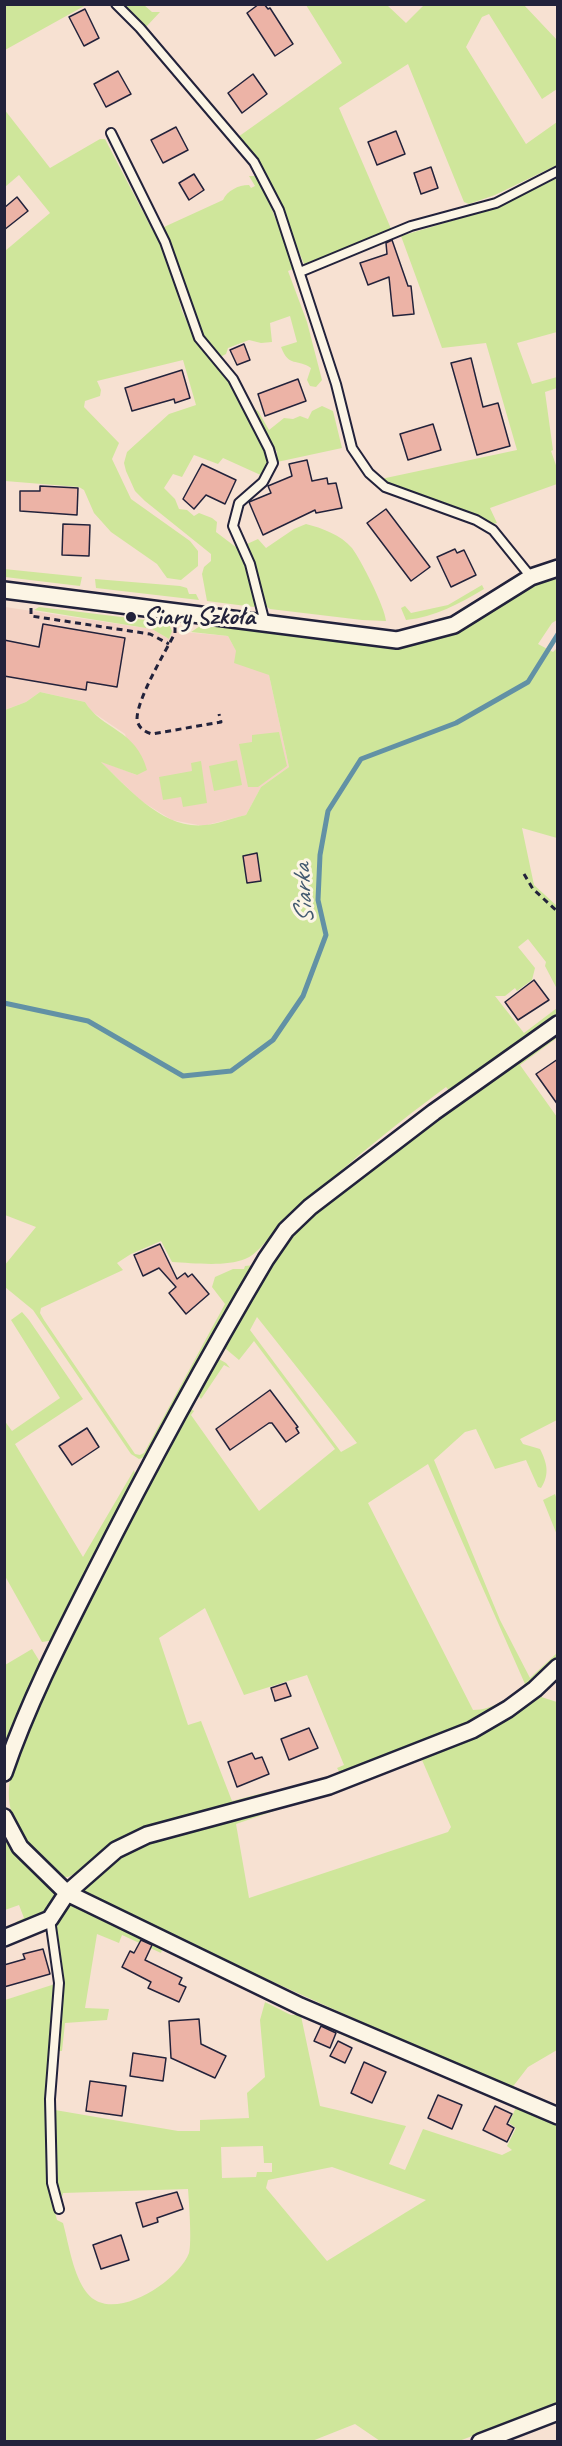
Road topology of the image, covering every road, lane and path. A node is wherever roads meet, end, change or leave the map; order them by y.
1 (116, 4) edge
2 (111, 133) dead end
3 (558, 171) edge
4 (300, 272) junction
5 (558, 567) edge
6 (531, 577) junction
7 (4, 590) edge
8 (32, 603) dead end
9 (169, 620) dead end
10 (265, 624) junction
11 (169, 644) junction
12 (219, 714) dead end
13 (524, 874) dead end
14 (558, 912) edge
15 (558, 1024) edge
16 (558, 1667) edge
17 (4, 1773) edge
18 (4, 1817) edge
19 (67, 1893) junction
20 (50, 1919) junction
21 (4, 1938) edge
22 (558, 2116) edge
23 (59, 2209) dead end
24 (558, 2412) edge
25 (480, 2442) edge

1 - 4 lane
2 - 10 lane
3 - 4 lane
4 - 6 lane
5 - 6 street
6 - 10 street
7 - 10 street
8 - 11 path
9 - 11 path
11 - 12 path
13 - 14 path
15 - 17 street
16 - 19 street
18 - 19 street
19 - 20 street
19 - 22 street
20 - 21 street
20 - 23 lane
24 - 25 street

